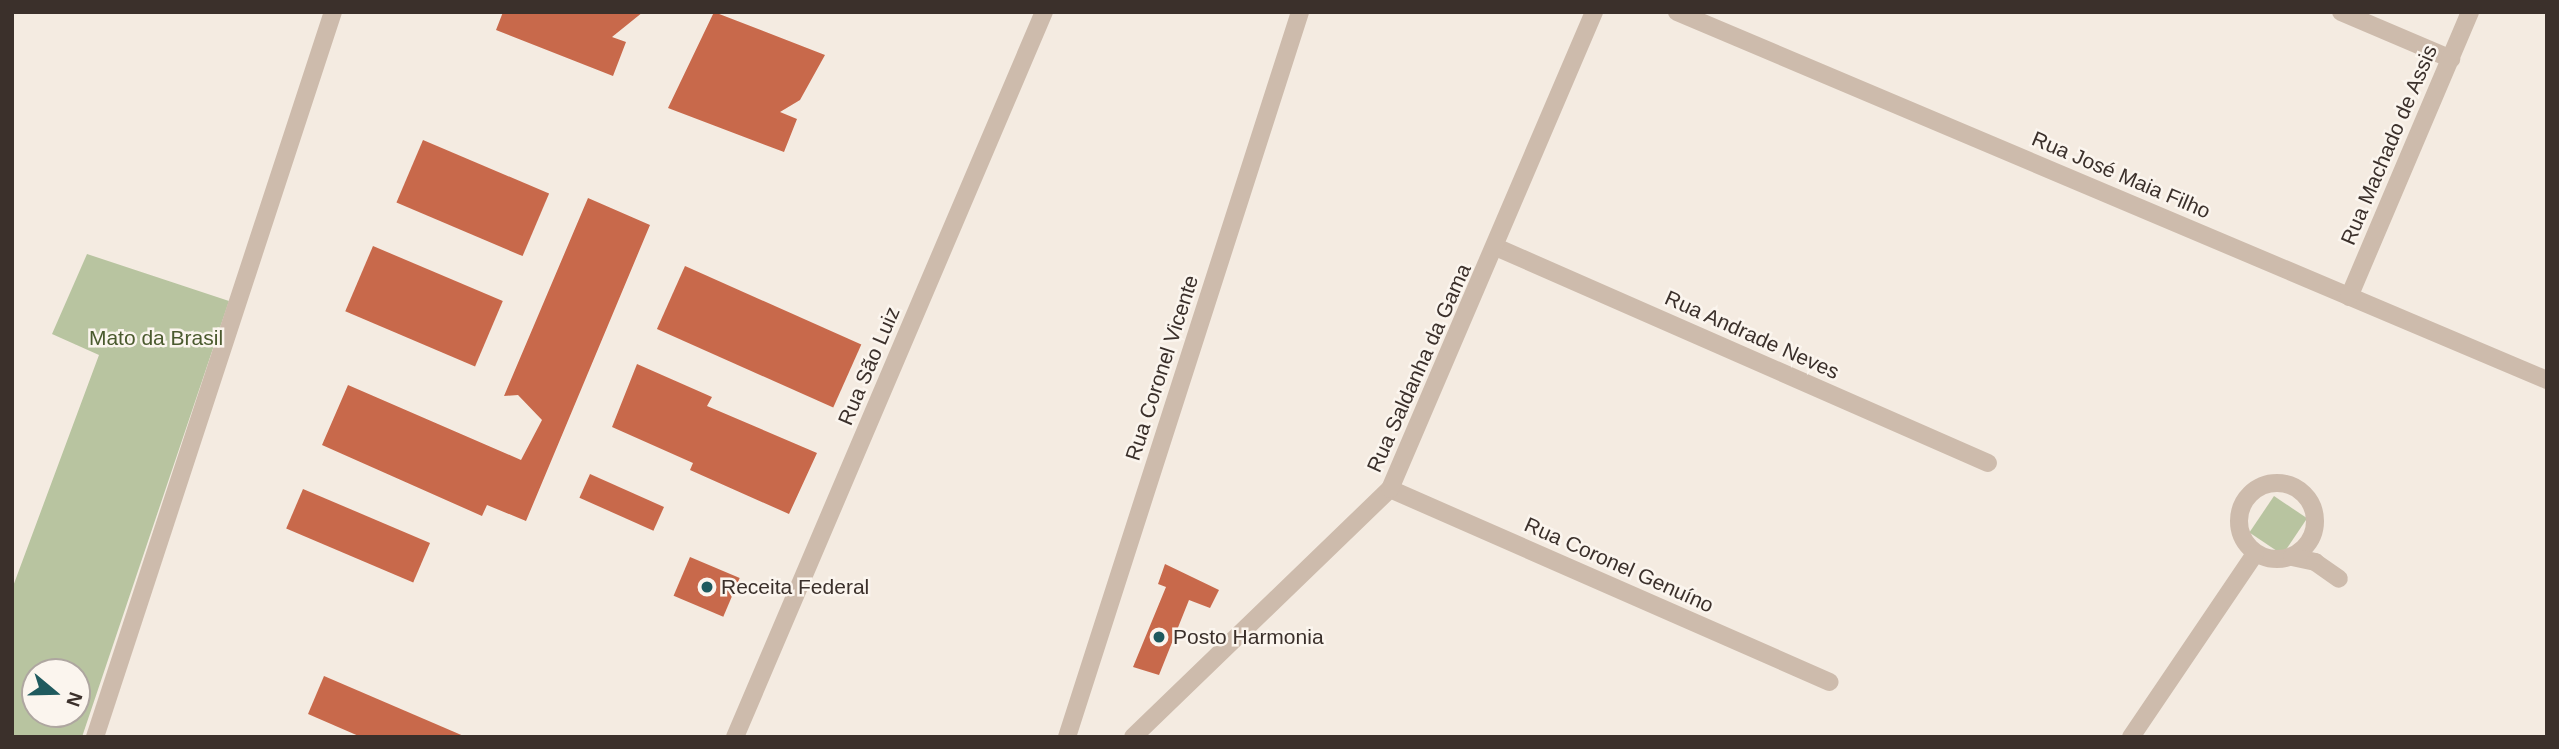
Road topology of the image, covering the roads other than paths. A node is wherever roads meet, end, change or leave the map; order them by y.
1 (333, 12) edge
2 (1044, 12) edge
3 (1300, 12) edge
4 (1594, 12) edge
5 (1677, 12) edge
6 (2341, 12) edge
7 (2470, 12) edge
8 (2451, 59) junction
9 (1498, 248) junction
10 (2349, 297) junction
11 (2547, 380) edge
12 (1988, 463) dead end
13 (1390, 489) junction
14 (2255, 554) junction
15 (2292, 557) junction
16 (2339, 579) dead end
17 (1829, 682) dead end
18 (95, 737) edge
19 (735, 737) edge
20 (1067, 737) edge
21 (1133, 737) edge
22 (2131, 737) edge

1 - 18 street
2 - 19 street, Rua São Luiz
3 - 20 street, Rua Coronel Vicente
4 - 9 street, Rua Saldanha da Gama
5 - 10 street, Rua José Maia Filho
6 - 8 street
7 - 8 street, Rua Machado de Assis
8 - 10 street, Rua Machado de Assis
9 - 12 street, Rua Andrade Neves
9 - 13 street, Rua Saldanha da Gama
10 - 11 street, Rua José Maia Filho
13 - 17 street, Rua Coronel Genuíno
13 - 21 street, Rua Saldanha da Gama
14 - 15 street
14 - 15 street
14 - 22 street
15 - 16 street

